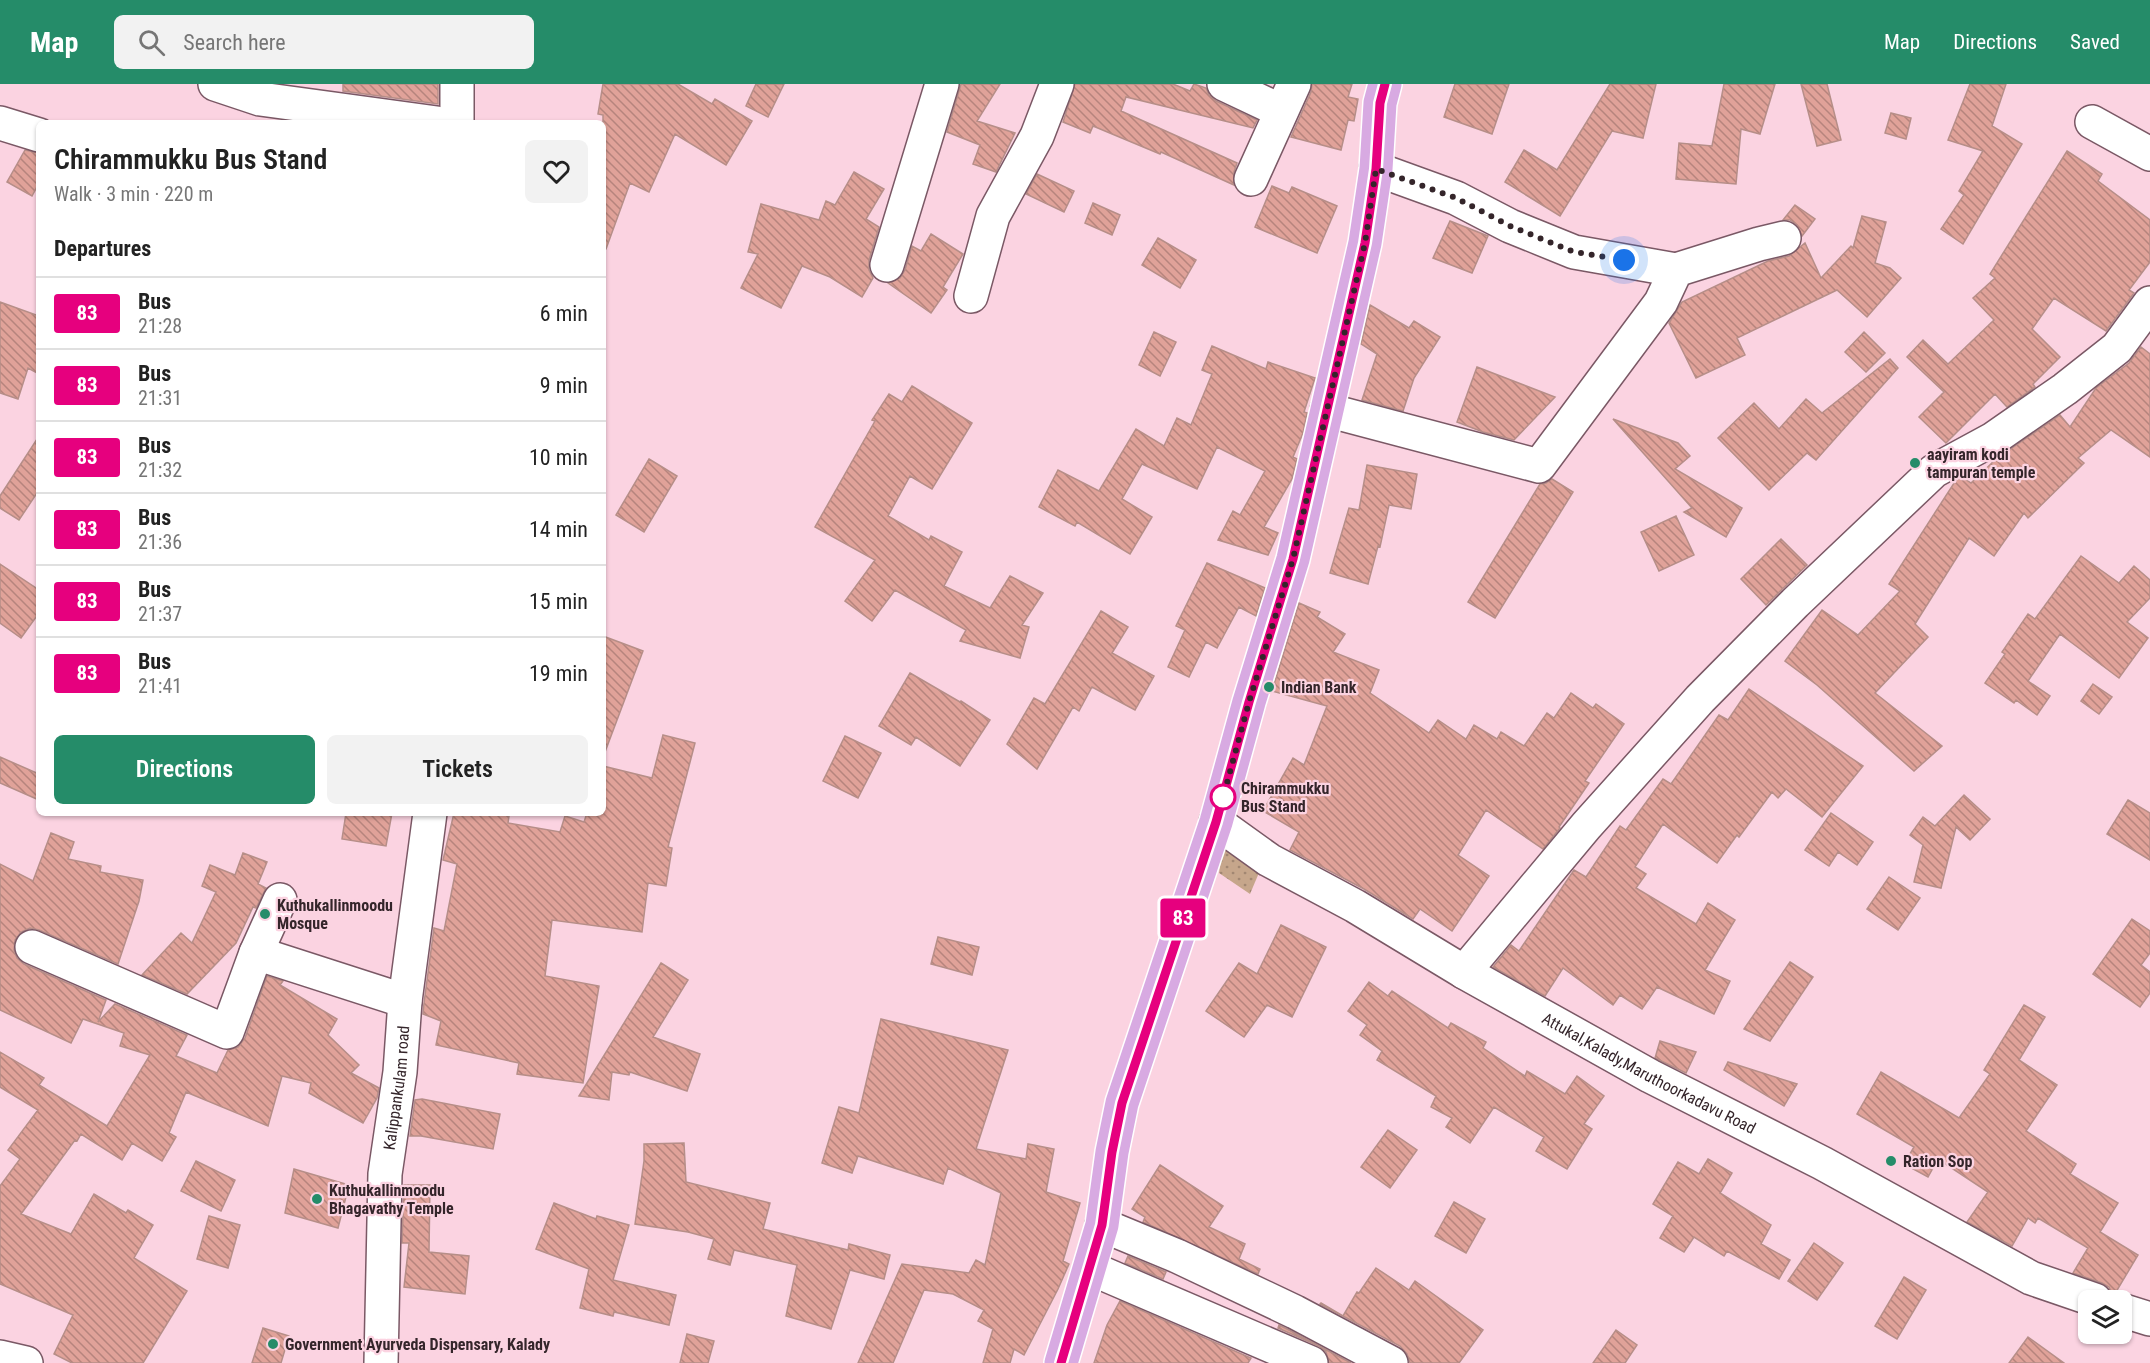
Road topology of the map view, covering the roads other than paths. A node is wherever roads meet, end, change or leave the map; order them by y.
1 (216, 84) edge
2 (457, 84) edge
3 (942, 84) edge
4 (1057, 84) edge
5 (1224, 84) edge
6 (1385, 84) edge
7 (1288, 98) edge
8 (416, 120) edge
9 (457, 120) edge
10 (2092, 122) dead end
11 (0, 123) edge
12 (36, 134) edge
13 (2150, 154) edge
14 (1376, 169) junction
15 (1251, 179) dead end
16 (1784, 238) dead end
17 (887, 266) dead end
18 (1676, 270) junction
19 (971, 296) dead end
20 (2150, 303) edge
21 (1327, 410) junction
22 (430, 816) edge
23 (1216, 822) junction
24 (280, 900) dead end
25 (32, 947) dead end
26 (256, 953) junction
27 (1464, 972) junction
28 (405, 1001) junction
29 (1102, 1225) junction
30 (1090, 1268) junction
31 (2078, 1294) edge
32 (2132, 1313) edge
33 (2150, 1319) edge
34 (0, 1357) edge
35 (26, 1363) edge
36 (381, 1363) edge
37 (1061, 1363) edge
38 (1311, 1363) edge
39 (1391, 1363) edge

1 - 8 street
2 - 9 street
3 - 17 street
4 - 19 street
5 - 7 street
6 - 14 main road
7 - 15 street
10 - 13 street
11 - 12 street
14 - 18 street
14 - 21 main road
16 - 18 street
18 - 21 street
20 - 27 street
21 - 23 main road
22 - 28 street, Kalippankulam road
23 - 27 street, Attukal,Kalady,Maruthoorkadavu Road
23 - 29 main road
24 - 26 street
25 - 26 street
26 - 28 street
27 - 31 street, Attukal,Kalady,Maruthoorkadavu Road
28 - 36 street, Kalippankulam road
29 - 30 main road
29 - 39 street
30 - 37 main road
30 - 38 street
32 - 33 street
34 - 35 street

